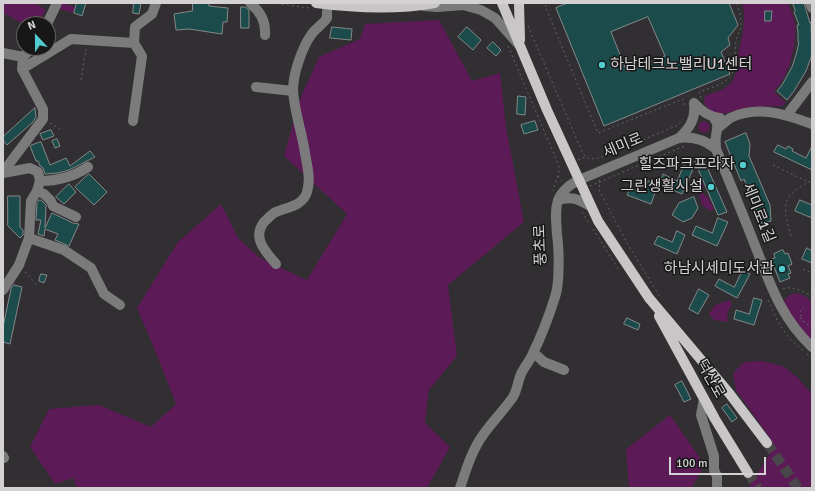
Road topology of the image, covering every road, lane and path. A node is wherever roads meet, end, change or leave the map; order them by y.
1 (57, 3) edge
2 (156, 3) edge
3 (249, 3) edge
4 (435, 3) edge
5 (502, 3) edge
6 (519, 3) edge
7 (551, 3) edge
8 (737, 3) edge
9 (420, 5) junction
10 (324, 8) edge
11 (51, 16) edge
12 (528, 24) dead end
13 (265, 35) dead end
14 (88, 40) junction
15 (134, 43) junction
16 (508, 46) dead end
17 (520, 46) junction
18 (3, 53) edge
19 (23, 57) joint
20 (22, 69) junction
21 (81, 80) dead end
22 (812, 82) edge
23 (256, 87) dead end
24 (293, 90) junction
25 (699, 92) dead end
26 (686, 108) dead end
27 (787, 115) junction
28 (710, 116) junction
29 (730, 118) junction
30 (43, 119) junction
31 (133, 121) dead end
32 (689, 121) junction
33 (812, 124) edge
34 (60, 129) dead end
35 (717, 131) junction
36 (679, 138) junction
37 (699, 139) junction
38 (688, 146) dead end
39 (716, 149) junction
40 (773, 165) dead end
41 (88, 167) dead end
42 (3, 173) edge
43 (558, 174) dead end
44 (579, 180) junction
45 (812, 180) edge
46 (808, 182) junction
47 (39, 186) junction
48 (558, 200) junction
49 (590, 206) junction
50 (76, 217) dead end
51 (791, 236) dead end
52 (29, 238) junction
53 (276, 264) dead end
54 (19, 265) junction
55 (803, 269) dead end
56 (812, 273) edge
57 (38, 286) dead end
58 (3, 290) edge
59 (770, 295) junction
60 (812, 296) edge
61 (650, 298) junction
62 (662, 300) dead end
63 (120, 305) dead end
64 (804, 308) dead end
65 (802, 318) junction
66 (796, 321) dead end
67 (812, 327) edge
68 (812, 347) edge
69 (534, 353) junction
70 (812, 358) edge
71 (564, 370) dead end
72 (704, 399) junction
73 (767, 443) tunnel mouth
74 (748, 473) tunnel mouth
75 (717, 485) dead end
76 (460, 488) edge

1 - 11 street
2 - 15 street
3 - 13 street
4 - 9 main road
5 - 17 main road
6 - 17 main road
7 - 26 path
8 - 25 path
9 - 10 main road
9 - 17 street
10 - 24 street
12 - 32 path
14 - 15 street
14 - 20 street
14 - 21 path
15 - 31 street
16 - 43 path
17 - 44 main road
18 - 19 street
19 - 20 street
20 - 30 street
22 - 27 street
23 - 24 street
24 - 53 street
27 - 29 street
27 - 33 street
28 - 29 street
28 - 32 street
28 - 35 street
29 - 35 street
30 - 34 path
30 - 42 street
32 - 36 street
32 - 37 street
35 - 37 street
35 - 39 street
36 - 37 street
36 - 44 street, 세미로
37 - 39 street
38 - 62 path
39 - 59 street, 세미로1길
40 - 46 path
41 - 47 street
42 - 47 street
44 - 48 street
44 - 49 main road, 덕산로
45 - 46 path
46 - 51 path
47 - 50 street
47 - 52 street
48 - 49 street
48 - 69 street, 풍초로
49 - 61 main road, 덕산로
52 - 54 street
52 - 63 street
54 - 57 path
54 - 58 street
55 - 56 path
59 - 60 path
59 - 68 street, 세미로1길
59 - 70 path
61 - 72 main road, 덕산로
61 - 73 main road, 덕산로
64 - 65 path
65 - 66 path
65 - 67 path
69 - 71 street
69 - 76 street, 풍초로
72 - 74 main road, 덕산로
72 - 75 street

